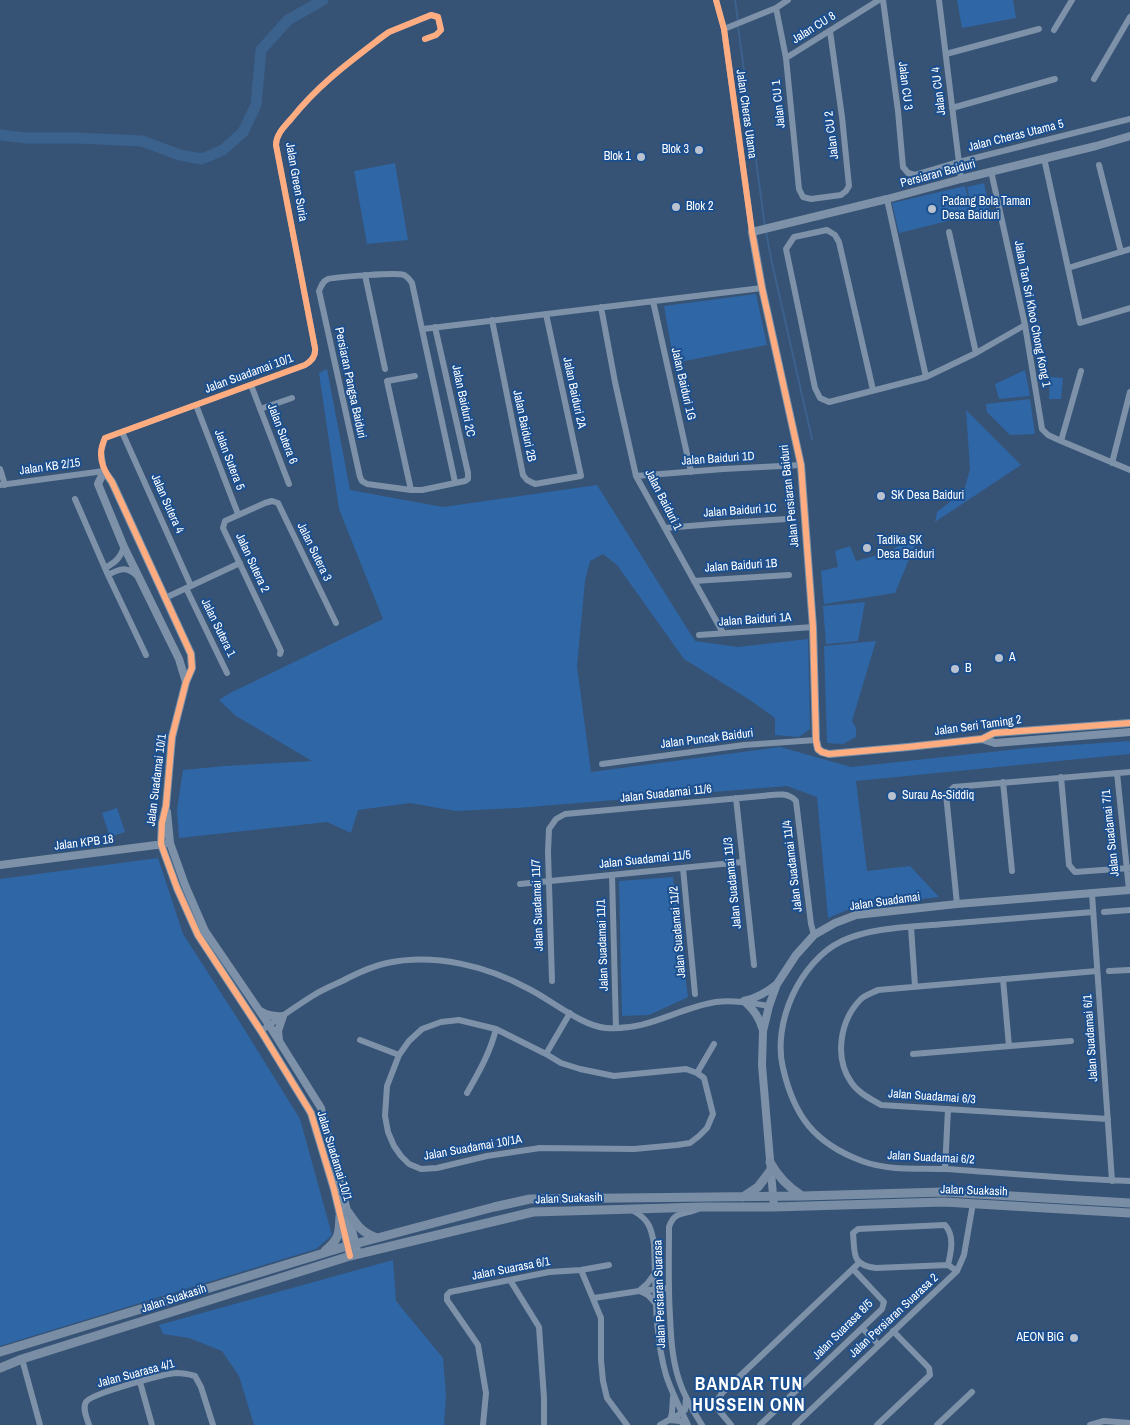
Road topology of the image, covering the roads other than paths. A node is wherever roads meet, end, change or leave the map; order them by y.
1 (716, 0) edge
2 (788, 0) edge
3 (881, 0) edge
4 (939, 0) edge
5 (1072, 0) edge
6 (776, 8) junction
7 (1130, 17) edge
8 (724, 29) junction
9 (1039, 29) dead end
10 (830, 30) junction
11 (1054, 30) dead end
12 (425, 39) dead end
13 (946, 54) junction
14 (786, 58) junction
15 (1094, 79) dead end
16 (1055, 80) dead end
17 (952, 108) junction
18 (1130, 119) edge
19 (1130, 136) edge
20 (1044, 158) junction
21 (959, 162) junction
22 (1098, 164) dead end
23 (991, 172) junction
24 (908, 173) joint
25 (962, 179) junction
26 (803, 196) joint
27 (887, 200) junction
28 (752, 232) junction
29 (949, 232) dead end
30 (1130, 249) edge
31 (1121, 252) junction
32 (1068, 268) junction
33 (365, 275) junction
34 (762, 288) junction
35 (653, 301) junction
36 (601, 307) junction
37 (1130, 308) edge
38 (546, 314) junction
39 (492, 320) junction
40 (1024, 325) junction
41 (435, 327) junction
42 (423, 328) junction
43 (976, 353) junction
44 (305, 365) joint
45 (385, 369) dead end
46 (1081, 370) dead end
47 (415, 376) dead end
48 (926, 376) junction
49 (251, 385) junction
50 (873, 390) junction
51 (1130, 392) edge
52 (292, 398) dead end
53 (196, 405) junction
54 (260, 409) junction
55 (122, 432) junction
56 (1062, 441) junction
57 (1112, 463) junction
58 (801, 465) junction
59 (0, 469) edge
60 (1130, 470) edge
61 (104, 471) junction
62 (691, 472) junction
63 (581, 476) joint
64 (636, 476) junction
65 (468, 479) joint
66 (455, 482) junction
67 (289, 484) dead end
68 (2, 485) edge
69 (411, 490) junction
70 (75, 499) dead end
71 (265, 503) joint
72 (238, 514) junction
73 (787, 519) dead end
74 (665, 528) junction
75 (124, 547) junction
76 (240, 563) junction
77 (106, 571) junction
78 (789, 575) dead end
79 (139, 577) junction
80 (694, 581) junction
81 (189, 589) junction
82 (165, 598) junction
83 (336, 623) dead end
84 (813, 627) junction
85 (723, 633) junction
86 (699, 635) dead end
87 (280, 654) dead end
88 (146, 655) dead end
89 (227, 673) dead end
90 (186, 682) junction
91 (1130, 723) edge
92 (1130, 732) edge
93 (982, 739) junction
94 (816, 740) junction
95 (602, 764) dead end
96 (1130, 772) edge
97 (1117, 773) junction
98 (1061, 777) junction
99 (1004, 782) junction
100 (792, 796) joint
101 (736, 798) junction
102 (166, 806) junction
103 (549, 829) joint
104 (170, 842) junction
105 (161, 844) junction
106 (742, 862) junction
107 (0, 865) edge
108 (683, 868) junction
109 (1128, 868) edge
110 (1012, 871) dead end
111 (612, 875) junction
112 (549, 882) junction
113 (520, 884) dead end
114 (1129, 890) edge
115 (1092, 894) junction
116 (957, 904) junction
117 (1130, 910) edge
118 (1093, 912) junction
119 (1104, 912) dead end
120 (911, 927) junction
121 (814, 935) junction
122 (754, 965) dead end
123 (1130, 970) edge
124 (1097, 971) junction
125 (1109, 971) dead end
126 (1003, 979) junction
127 (552, 981) dead end
128 (778, 984) junction
129 (915, 986) junction
130 (695, 994) dead end
131 (744, 1002) junction
132 (769, 1006) junction
133 (258, 1010) junction
134 (570, 1013) junction
135 (283, 1016) junction
136 (269, 1025) junction
137 (616, 1028) junction
138 (496, 1029) junction
139 (261, 1031) junction
140 (763, 1031) junction
141 (360, 1040) dead end
142 (1071, 1041) dead end
143 (279, 1042) junction
144 (714, 1044) dead end
145 (1009, 1046) junction
146 (399, 1054) junction
147 (546, 1054) junction
148 (913, 1054) dead end
149 (697, 1072) junction
150 (467, 1093) dead end
151 (948, 1109) junction
152 (1108, 1119) junction
153 (771, 1166) junction
154 (945, 1169) junction
155 (1112, 1181) junction
156 (1130, 1181) edge
157 (802, 1196) junction
158 (743, 1197) junction
159 (773, 1197) junction
160 (973, 1203) junction
161 (1130, 1204) edge
162 (702, 1207) junction
163 (774, 1207) junction
164 (632, 1210) junction
165 (344, 1214) junction
166 (1130, 1214) edge
167 (378, 1238) junction
168 (352, 1244) junction
169 (323, 1253) junction
170 (354, 1255) junction
171 (859, 1263) junction
172 (609, 1265) dead end
173 (948, 1265) junction
174 (853, 1269) junction
175 (580, 1270) junction
176 (957, 1270) junction
177 (656, 1272) junction
178 (510, 1280) junction
179 (656, 1288) junction
180 (668, 1288) junction
181 (639, 1290) junction
182 (594, 1298) junction
183 (657, 1305) junction
184 (862, 1328) junction
185 (893, 1332) junction
186 (879, 1345) junction
187 (0, 1352) edge
188 (22, 1359) junction
189 (0, 1368) edge
190 (140, 1382) junction
191 (972, 1392) dead end
192 (673, 1396) junction
193 (686, 1396) junction
194 (682, 1413) junction
195 (670, 1420) junction
196 (765, 1424) edge
197 (1130, 1424) edge
198 (40, 1425) edge
199 (89, 1425) edge
200 (152, 1425) edge
201 (213, 1425) edge
202 (483, 1425) edge
203 (544, 1425) edge
204 (627, 1425) edge
205 (660, 1425) edge
206 (687, 1425) edge
207 (702, 1425) edge
208 (731, 1425) edge
209 (795, 1425) edge
210 (879, 1425) edge
211 (937, 1425) edge
212 (1090, 1425) edge

1 - 8 street, Jalan Cheras Utama
2 - 6 street
3 - 10 street, Jalan CU 8
3 - 24 street, Jalan CU 3
4 - 13 street, Jalan CU 4
5 - 11 street
6 - 8 street
6 - 14 street, Jalan CU 1
7 - 15 street
8 - 28 street, Jalan Cheras Utama
9 - 13 street
10 - 14 street, Jalan CU 8
10 - 26 street, Jalan CU 2
12 - 44 street, Jalan Green Suria
13 - 17 street, Jalan CU 4
14 - 26 street, Jalan CU 1
16 - 17 street
17 - 21 street, Jalan CU 4
18 - 21 street, Jalan Cheras Utama 5
19 - 20 street, Persiaran Baiduri
20 - 23 street, Persiaran Baiduri
20 - 32 street
21 - 24 street, Jalan Cheras Utama 5
21 - 25 street, Jalan CU 4
22 - 31 street
23 - 25 street, Persiaran Baiduri
23 - 40 street, Jalan Tan Sri Khoo Chong Kong 1
25 - 27 street, Persiaran Baiduri
27 - 28 street, Persiaran Baiduri
27 - 48 street
28 - 34 street, Jalan Persiaran Baiduri
29 - 43 street
30 - 31 street
31 - 32 street
32 - 37 street
33 - 42 street, Persiaran Pangsa Baiduri
33 - 45 street
33 - 69 street, Persiaran Pangsa Baiduri
34 - 35 street
34 - 58 street, Jalan Persiaran Baiduri
35 - 36 street
35 - 62 street, Jalan Baiduri 1G
36 - 38 street
36 - 64 street, Jalan Baiduri 1
38 - 39 street
38 - 63 street, Jalan Baiduri 2A
39 - 41 street
39 - 63 street, Jalan Baiduri 2B
40 - 43 street
40 - 56 street, Jalan Tan Sri Khoo Chong Kong 1
41 - 42 street
41 - 65 street, Jalan Baiduri 2C
42 - 66 street
43 - 48 street
44 - 49 street, Jalan Suadamai 10/1
46 - 56 street
47 - 69 street
48 - 50 street
49 - 53 street, Jalan Suadamai 10/1
49 - 54 street, Jalan Sutera 6
50 - 50 street
51 - 57 street
52 - 54 street
53 - 55 street, Jalan Suadamai 10/1
53 - 72 street, Jalan Sutera 5
54 - 67 street, Jalan Sutera 6
55 - 61 street, Jalan Suadamai 10/1
55 - 81 street, Jalan Sutera 4
56 - 57 street
57 - 60 street
58 - 62 street, Jalan Baiduri 1D
58 - 84 street, Jalan Persiaran Baiduri
59 - 68 street
61 - 68 street, Jalan KB 2/15
61 - 75 street, Jalan Suadamai 10/1
61 - 82 street, Jalan Suadamai 10/1
62 - 64 street, Jalan Baiduri 1D
64 - 74 street, Jalan Baiduri 1
65 - 66 street, Persiaran Pangsa Baiduri
66 - 69 street, Persiaran Pangsa Baiduri
70 - 77 street
71 - 72 street, Jalan Sutera 2
71 - 83 street, Jalan Sutera 3
72 - 76 street, Jalan Sutera 2
73 - 74 street, Jalan Baiduri 1C
74 - 80 street, Jalan Baiduri 1
75 - 77 street
75 - 79 street, Jalan Suadamai 10/1
76 - 81 street
76 - 87 street, Jalan Sutera 2
77 - 79 street
77 - 88 street
78 - 80 street, Jalan Baiduri 1B
79 - 90 street, Jalan Suadamai 10/1
80 - 85 street, Jalan Baiduri 1
81 - 82 street
81 - 89 street, Jalan Sutera 1
82 - 90 street, Jalan Suadamai 10/1
84 - 85 street, Jalan Baiduri 1A
84 - 94 street, Jalan Persiaran Baiduri
85 - 86 street, Jalan Baiduri 1A
90 - 102 street, Jalan Suadamai 10/1
91 - 93 street, Jalan Seri Taming 2
92 - 93 street, Jalan Seri Taming 2
93 - 94 street, Jalan Seri Taming 2
94 - 95 street, Jalan Puncak Baiduri
96 - 97 street
97 - 98 street
97 - 109 street, Jalan Suadamai 7/1
98 - 99 street
98 - 109 street
99 - 110 street
99 - 116 street
100 - 101 street, Jalan Suadamai 11/6
100 - 121 street, Jalan Suadamai 11/4
101 - 103 street, Jalan Suadamai 11/6
101 - 106 street, Jalan Suadamai 11/3
102 - 104 street, Jalan Suadamai 10/1
102 - 105 street, Jalan Suadamai 10/1
103 - 112 street, Jalan Suadamai 11/7
104 - 105 street, Jalan KPB 18
104 - 133 street, Jalan Suadamai 10/1
105 - 107 street, Jalan KPB 18
105 - 139 street, Jalan Suadamai 10/1
106 - 108 street, Jalan Suadamai 11/5
106 - 122 street, Jalan Suadamai 11/3
108 - 111 street, Jalan Suadamai 11/5
108 - 130 street, Jalan Suadamai 11/2
109 - 114 street, Jalan Suadamai 7/1
111 - 112 street, Jalan Suadamai 11/5
111 - 137 street, Jalan Suadamai 11/1
112 - 113 street, Jalan Suadamai 11/5
112 - 127 street, Jalan Suadamai 11/7
114 - 115 street, Jalan Suadamai
115 - 116 street, Jalan Suadamai
115 - 118 street, Jalan Suadamai 6/1
116 - 121 street, Jalan Suadamai
117 - 119 street
118 - 120 street, Jalan Suadamai 6/2
118 - 124 street, Jalan Suadamai 6/1
120 - 129 street
120 - 154 street, Jalan Suadamai 6/2
121 - 128 street, Jalan Suadamai
123 - 125 street
124 - 126 street, Jalan Suadamai 6/3
124 - 152 street, Jalan Suadamai 6/1
126 - 129 street, Jalan Suadamai 6/3
126 - 145 street
128 - 131 street
128 - 132 street, Jalan Suadamai
129 - 151 street, Jalan Suadamai 6/3
131 - 132 street
131 - 137 street
131 - 140 street
132 - 140 street, Jalan Suadamai
133 - 135 street
133 - 136 street, Jalan Suadamai 10/1
134 - 135 street
134 - 137 street
134 - 147 street
135 - 136 street
135 - 143 street
136 - 139 street
136 - 143 street, Jalan Suadamai 10/1
138 - 146 street, Jalan Suadamai 10/1A
138 - 147 street, Jalan Suadamai 10/1A
138 - 150 street
139 - 165 street, Jalan Suadamai 10/1
140 - 153 street, Jalan Suadamai
141 - 146 street
142 - 145 street
143 - 165 street, Jalan Suadamai 10/1
144 - 149 street
145 - 148 street
146 - 149 street, Jalan Suadamai 10/1A
147 - 149 street, Jalan Suadamai 10/1A
151 - 152 street, Jalan Suadamai 6/3
151 - 154 street
152 - 155 street, Jalan Suadamai 6/1
153 - 157 main road
153 - 158 main road
153 - 159 street, Jalan Suadamai
154 - 155 street, Jalan Suadamai 6/2
155 - 156 street, Jalan Suadamai 6/2
157 - 159 main road, Jalan Suakasih
157 - 161 main road, Jalan Suakasih
158 - 159 main road, Jalan Suakasih
158 - 167 main road, Jalan Suakasih
159 - 163 street, Jalan Suadamai
160 - 163 main road, Jalan Suakasih
160 - 166 main road, Jalan Suakasih
160 - 176 street, Jalan Persiaran Suarasa 2
162 - 163 main road, Jalan Suakasih
162 - 164 main road, Jalan Suakasih
162 - 180 street, Jalan Persiaran Suarasa
164 - 170 main road, Jalan Suakasih
164 - 177 street, Jalan Persiaran Suarasa
165 - 167 main road
165 - 168 street, Jalan Suadamai 10/1
165 - 169 main road
167 - 168 main road, Jalan Suakasih
168 - 169 main road, Jalan Suakasih
168 - 170 street, Jalan Suadamai 10/1
169 - 187 main road, Jalan Suakasih
170 - 188 main road, Jalan Suakasih
171 - 173 street
171 - 173 street
171 - 174 street
172 - 175 street, Jalan Suarasa 6/1
173 - 176 street
174 - 184 street, Jalan Suarasa 8/5
174 - 208 street
175 - 178 street, Jalan Suarasa 6/1
175 - 182 street
176 - 185 street, Jalan Persiaran Suarasa 2
177 - 179 street, Jalan Persiaran Suarasa
177 - 181 street
178 - 202 street, Jalan Suarasa 6/1
178 - 203 street
179 - 180 street
179 - 181 street
179 - 183 street, Jalan Persiaran Suarasa
180 - 193 street, Jalan Persiaran Suarasa
181 - 182 street
181 - 183 street
182 - 204 street
183 - 192 street, Jalan Persiaran Suarasa
184 - 186 street
184 - 196 street, Jalan Suarasa 8/5
185 - 186 street, Jalan Persiaran Suarasa 2
185 - 210 street
186 - 209 street, Jalan Persiaran Suarasa 2
188 - 189 main road, Jalan Suakasih
188 - 198 street
190 - 199 street, Jalan Suarasa 4/1
190 - 200 street
190 - 201 street, Jalan Suarasa 4/1
191 - 211 street
192 - 194 street, Jalan Persiaran Suarasa
192 - 195 street
193 - 194 street
193 - 207 street, Jalan Persiaran Suarasa
194 - 195 street
194 - 206 street, Jalan Persiaran Suarasa
195 - 205 street
195 - 206 street
197 - 212 street

